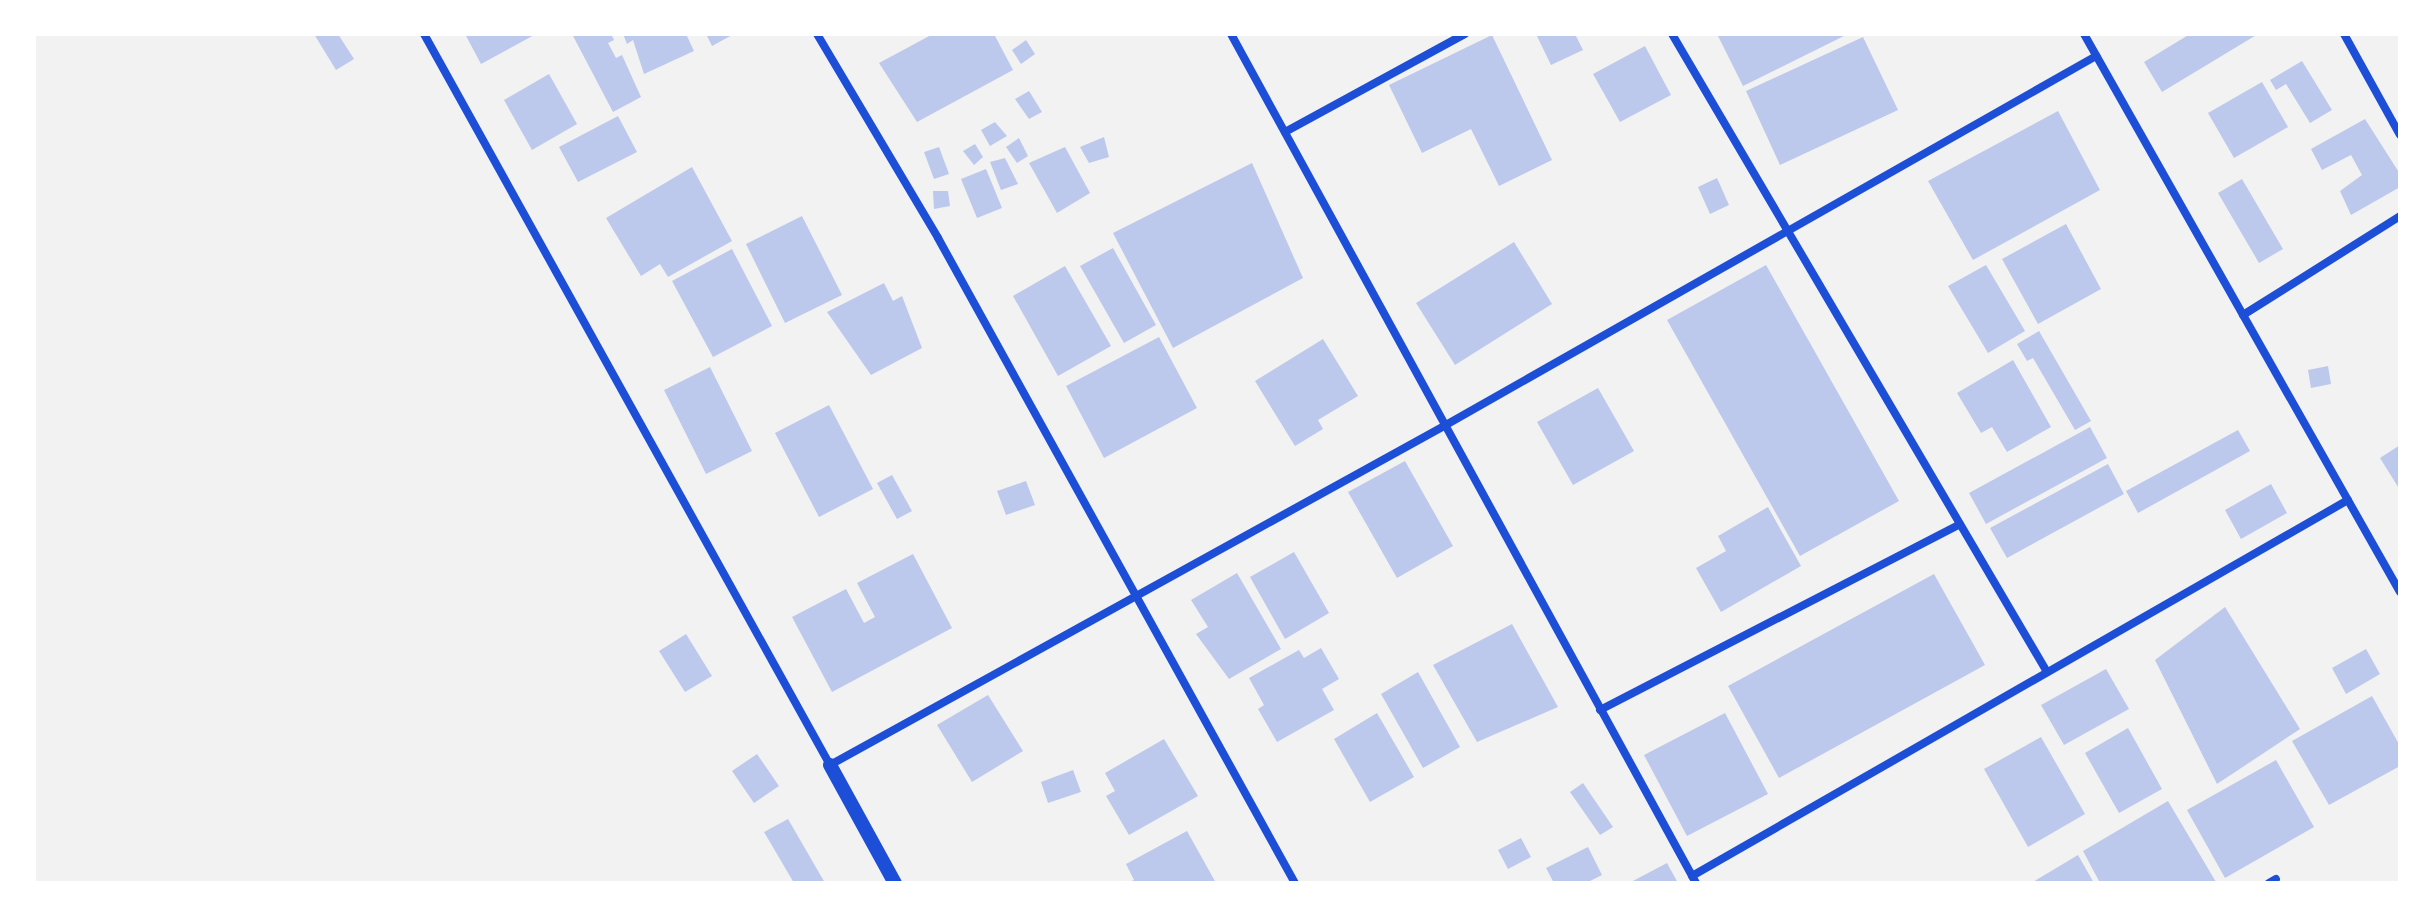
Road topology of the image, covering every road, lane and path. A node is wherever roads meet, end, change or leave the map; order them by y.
1 (424, 34) edge
2 (817, 34) edge
3 (1231, 34) edge
4 (1465, 34) edge
5 (1672, 34) edge
6 (2084, 34) edge
7 (2344, 34) edge
8 (2096, 56) junction
9 (1285, 132) junction
10 (2400, 135) edge
11 (2400, 216) edge
12 (1787, 229) junction
13 (2243, 315) junction
14 (1444, 426) junction
15 (2348, 500) junction
16 (1960, 524) junction
17 (2398, 586) edge
18 (1134, 594) junction
19 (2047, 672) junction
20 (1600, 710) junction
21 (830, 765) junction
22 (1694, 880) edge
23 (895, 883) edge
24 (1295, 883) edge

1 - 21 street
2 - 18 street
3 - 9 street
4 - 9 street
5 - 12 street
6 - 8 street
7 - 10 street
8 - 12 street
8 - 13 street
9 - 14 street
11 - 13 street
12 - 14 street
12 - 16 street
13 - 15 street
14 - 18 street
14 - 20 street
15 - 17 street
15 - 19 street
16 - 19 street
16 - 20 street
18 - 21 street
18 - 24 street
19 - 22 street
20 - 22 street
21 - 23 street

